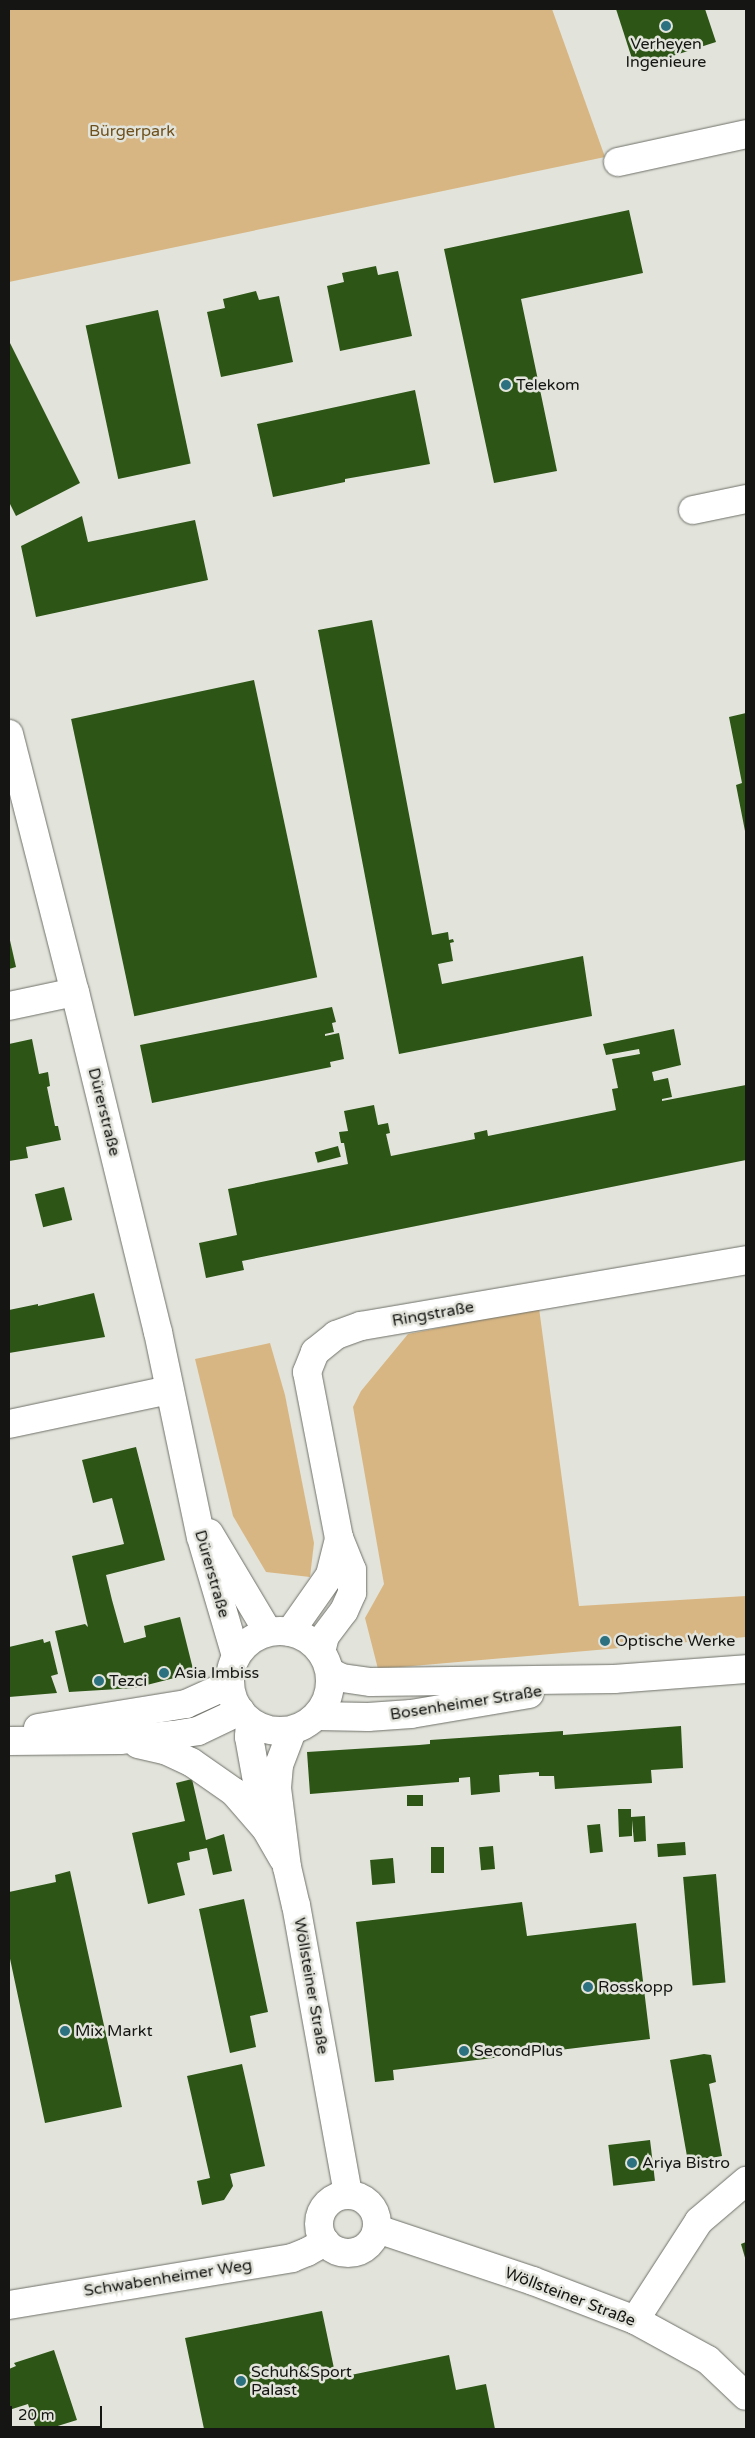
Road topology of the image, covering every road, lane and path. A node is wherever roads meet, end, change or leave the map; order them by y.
1 (746, 134) edge
2 (618, 162) dead end
3 (746, 499) edge
4 (693, 510) dead end
5 (9, 734) edge
6 (75, 992) junction
7 (9, 1006) edge
8 (746, 1260) edge
9 (169, 1390) junction
10 (9, 1424) edge
11 (191, 1492) junction
12 (338, 1538) junction
13 (279, 1632) junction
14 (236, 1656) junction
15 (326, 1662) junction
16 (746, 1669) edge
17 (614, 1679) junction
18 (230, 1684) junction
19 (245, 1716) junction
20 (318, 1716) junction
21 (292, 1730) junction
22 (9, 1733) edge
23 (120, 1740) junction
24 (9, 1741) edge
25 (266, 1829) junction
26 (287, 1867) junction
27 (746, 2181) edge
28 (348, 2194) junction
29 (377, 2229) junction
30 (325, 2242) junction
31 (9, 2305) edge
32 (635, 2320) junction
33 (746, 2396) edge

1 - 2 street
3 - 4 street
5 - 6 street, Dürerstraße
6 - 7 street
6 - 9 street, Dürerstraße
8 - 12 street, Ringstraße
9 - 10 street
9 - 11 street, Dürerstraße
11 - 13 street, Dürerstraße
11 - 14 street, Dürerstraße
12 - 13 street, Ringstraße
12 - 15 street, Ringstraße
13 - 14 street
13 - 15 street
14 - 18 street
15 - 17 street, Bosenheimer Straße
15 - 20 street
16 - 17 street, Bosenheimer Straße
17 - 20 street, Bosenheimer Straße
18 - 19 street
18 - 22 street
19 - 21 street
19 - 23 street
19 - 25 street, Wöllsteiner Straße
20 - 21 street
21 - 26 street, Wöllsteiner Straße
23 - 24 street
23 - 25 street, Wöllsteiner Straße
25 - 26 street, Wöllsteiner Straße
26 - 28 street, Wöllsteiner Straße
27 - 32 street
28 - 29 street
28 - 30 street
29 - 30 street
29 - 32 street, Wöllsteiner Straße
30 - 31 street, Schwabenheimer Weg
32 - 33 street, Wöllsteiner Straße

